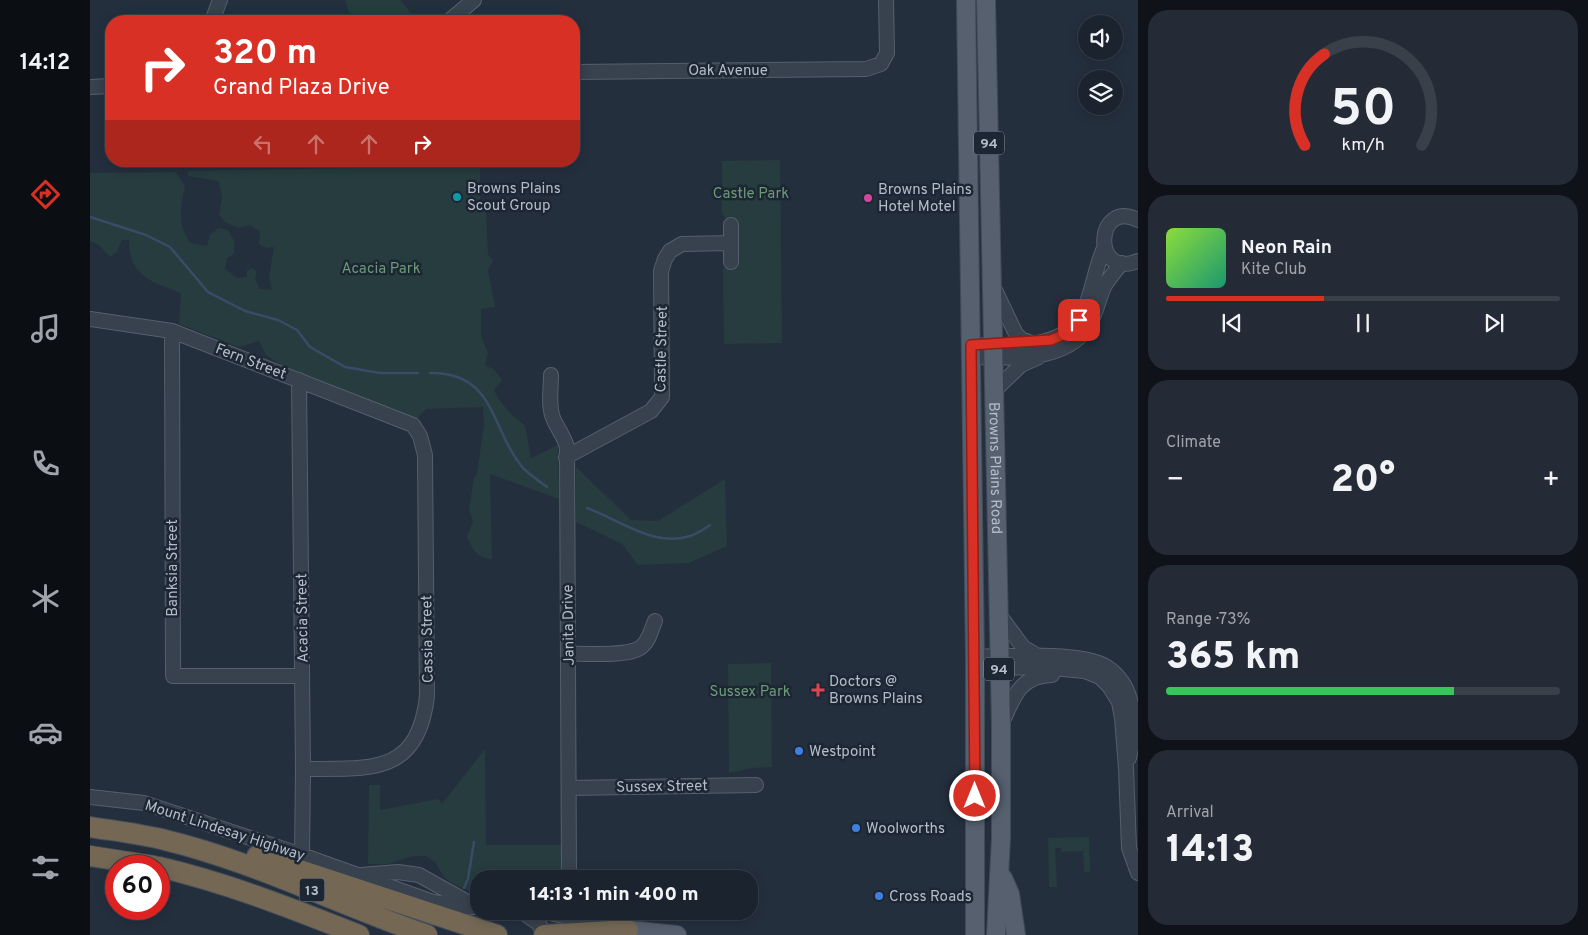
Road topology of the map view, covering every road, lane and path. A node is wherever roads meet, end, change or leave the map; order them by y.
1 (220, 0) edge
2 (474, 0) edge
3 (886, 0) edge
4 (966, 0) edge
5 (986, 0) edge
6 (214, 15) edge
7 (458, 15) edge
8 (580, 72) edge
9 (105, 86) edge
10 (90, 87) edge
11 (1137, 219) edge
12 (731, 225) dead end
13 (731, 243) junction
14 (1104, 248) junction
15 (1138, 261) edge
16 (731, 262) dead end
17 (1122, 263) junction
18 (992, 286) junction
19 (90, 318) edge
20 (172, 331) junction
21 (1032, 343) junction
22 (971, 351) junction
23 (994, 351) junction
24 (1047, 354) junction
25 (551, 375) dead end
26 (299, 380) junction
27 (995, 390) junction
28 (406, 423) joint
29 (566, 457) junction
30 (998, 612) junction
31 (655, 621) dead end
32 (569, 654) junction
33 (1038, 656) junction
34 (999, 662) junction
35 (975, 663) junction
36 (1069, 670) junction
37 (302, 676) junction
38 (1001, 725) junction
39 (1126, 768) junction
40 (303, 769) junction
41 (756, 785) dead end
42 (569, 788) junction
43 (90, 797) edge
44 (90, 827) edge
45 (166, 840) junction
46 (302, 855) junction
47 (90, 856) edge
48 (105, 858) edge
49 (170, 870) edge
50 (569, 870) edge
51 (1000, 871) junction
52 (408, 873) junction
53 (1138, 873) edge
54 (358, 874) junction
55 (412, 895) junction
56 (261, 896) junction
57 (470, 903) edge
58 (470, 908) edge
59 (534, 920) edge
60 (591, 920) edge
61 (628, 930) junction
62 (973, 932) edge
63 (324, 935) edge
64 (359, 935) edge
65 (427, 935) edge
66 (497, 935) edge
67 (545, 935) edge
68 (677, 935) edge
69 (996, 935) edge
70 (1016, 935) edge

1 - 6 street
2 - 7 street
3 - 8 street, Oak Avenue
4 - 22 main road, Browns Plains Road / 94
5 - 18 main road, Browns Plains Road / 94
9 - 10 street
11 - 14 street
12 - 13 street
13 - 16 street
13 - 29 street, Castle Street
14 - 17 street
14 - 21 street
15 - 17 street
17 - 24 street
18 - 21 street
18 - 23 main road, Browns Plains Road / 94
19 - 20 street, Fern Street
20 - 26 street, Fern Street
20 - 37 street, Banksia Street
21 - 23 street
22 - 23 street
22 - 35 main road, Browns Plains Road / 94
23 - 24 street
23 - 27 main road, Browns Plains Road / 94
24 - 27 street
25 - 29 street, Janita Drive
26 - 28 street, Fern Street
26 - 37 street, Acacia Street
27 - 30 main road, Browns Plains Road / 94
28 - 40 street, Cassia Street
29 - 32 street, Janita Drive
30 - 33 street
30 - 34 main road, Browns Plains Road / 94
31 - 32 street
32 - 42 street, Janita Drive
33 - 34 street
33 - 39 street
34 - 35 street
34 - 36 street
34 - 38 main road, Browns Plains Road / 94
35 - 62 main road, Browns Plains Road / 94
36 - 38 street
36 - 39 street
37 - 40 street, Acacia Street
38 - 51 main road, Browns Plains Road / 94
39 - 53 street
40 - 46 street, Acacia Street
41 - 42 street, Sussex Street
42 - 50 street, Janita Drive
43 - 46 street, Mount Lindesay Highway
44 - 45 highway, Mount Lindesay Highway / 13
45 - 65 highway, Mount Lindesay Highway / 13
45 - 66 highway
46 - 54 street, Mount Lindesay Highway
47 - 48 highway
49 - 56 highway, 13
51 - 69 main road, Browns Plains Road / 94
51 - 70 main road
52 - 54 street, Mount Lindesay Highway
52 - 55 street
52 - 57 street, Mount Lindesay Highway
54 - 55 street, Mount Lindesay Highway
55 - 58 street, Mount Lindesay Highway
56 - 63 highway
56 - 64 highway, 13
59 - 67 street
60 - 61 street
61 - 67 highway
61 - 68 main road

